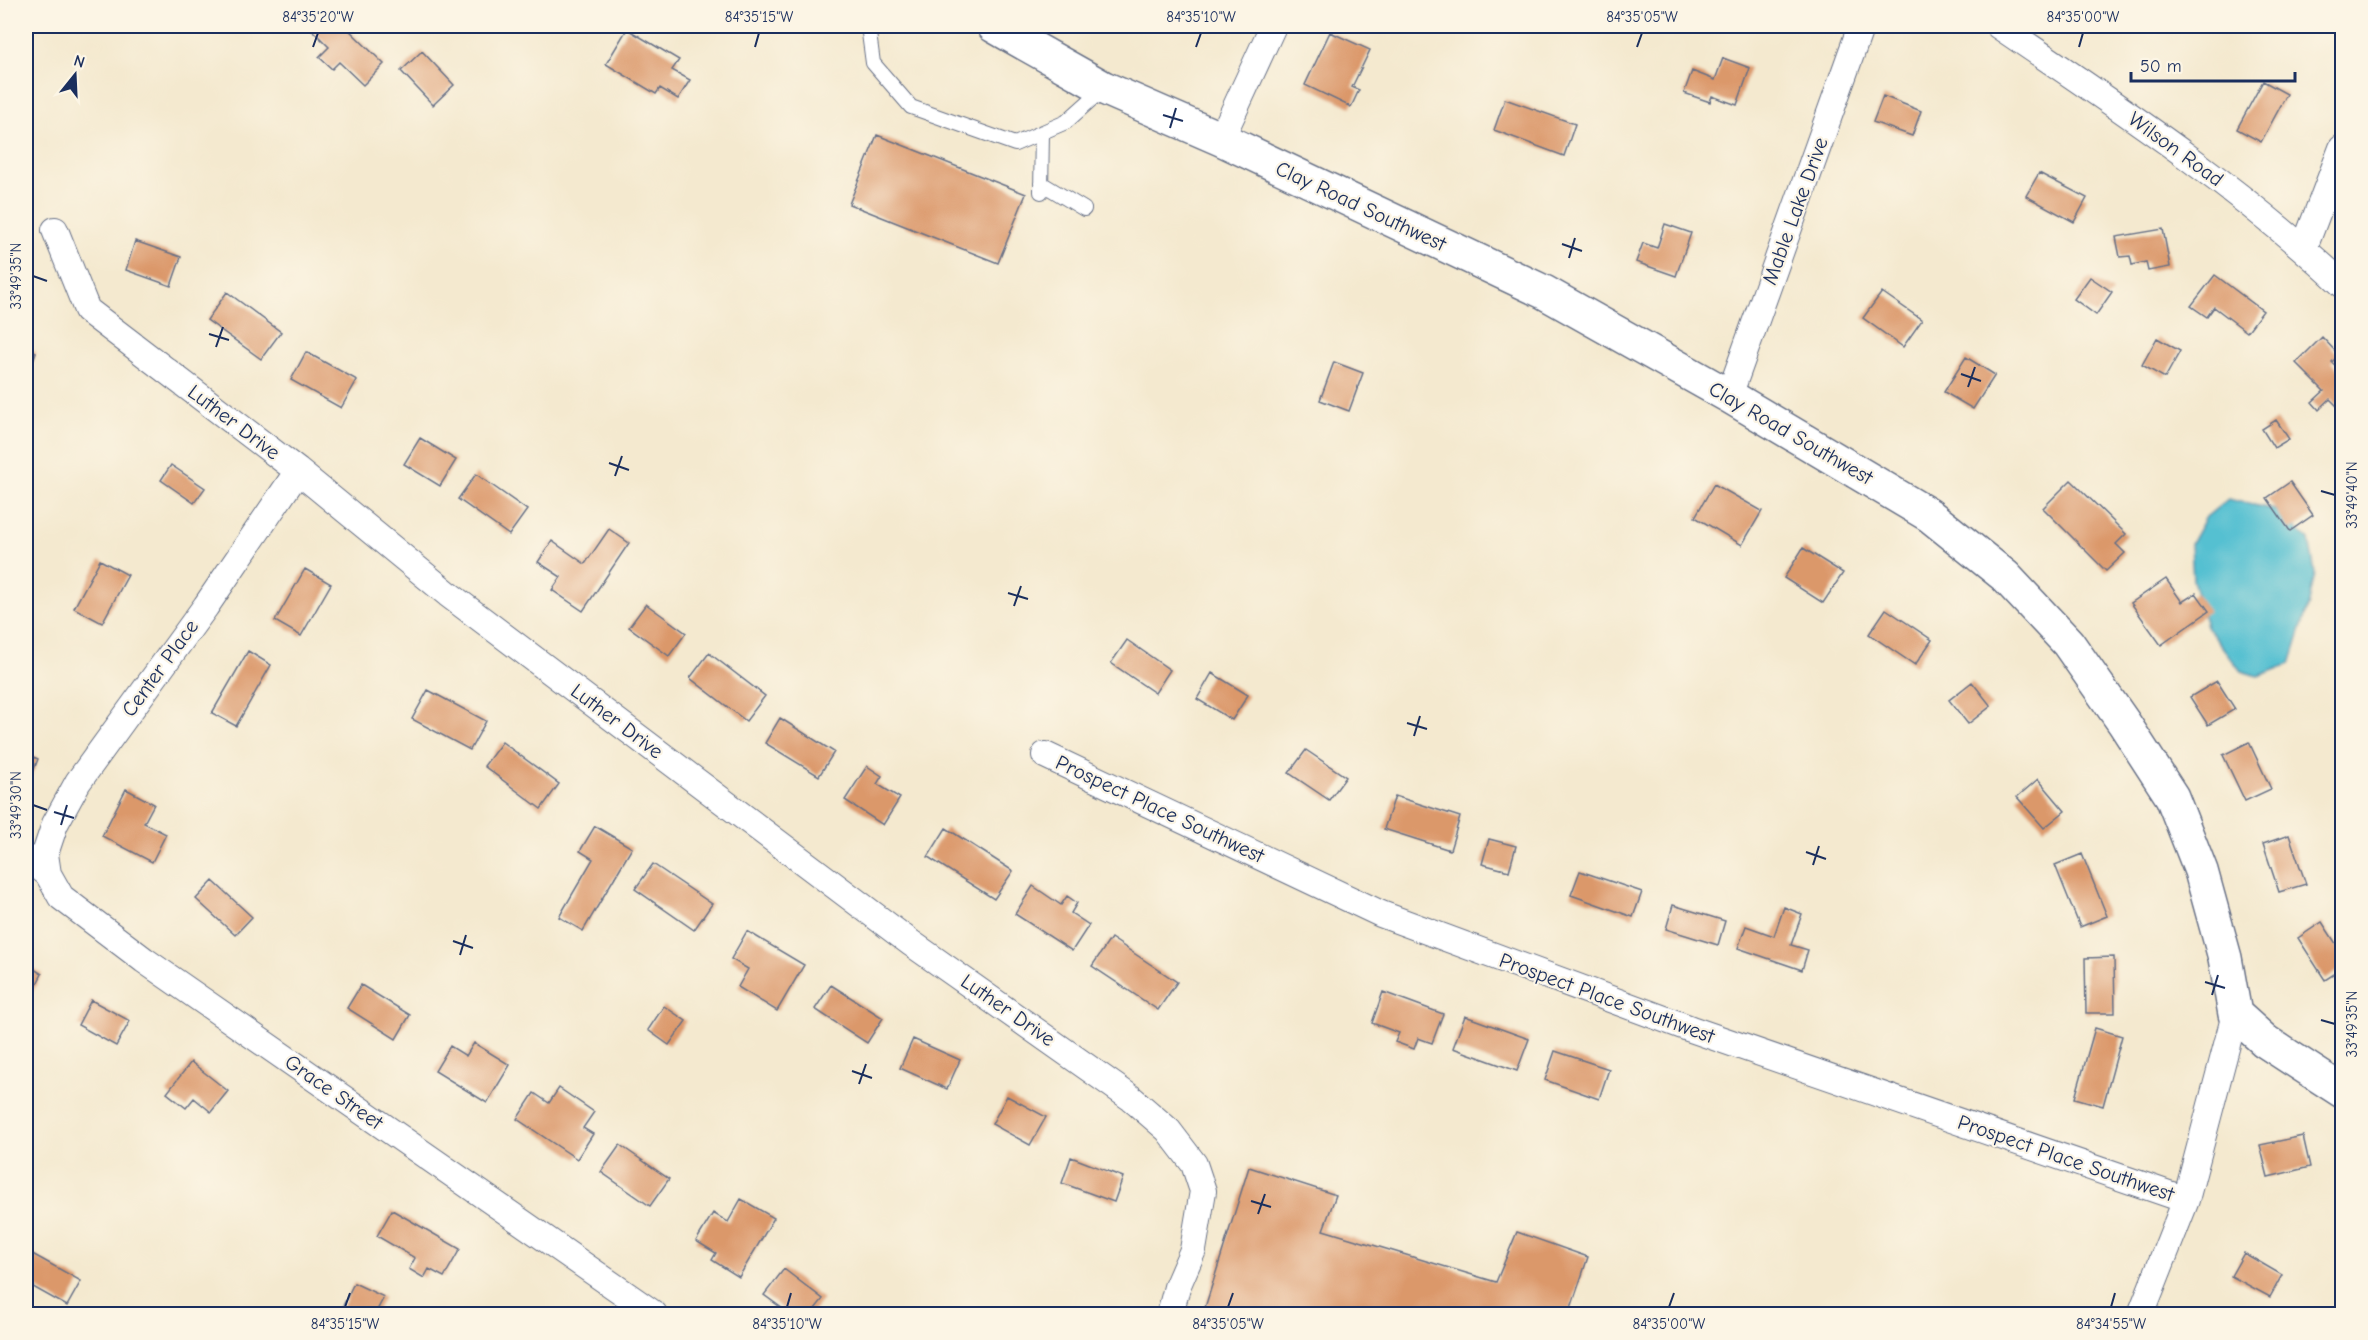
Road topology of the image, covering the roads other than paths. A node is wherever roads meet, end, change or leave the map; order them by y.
1 (868, 26) edge
2 (994, 26) edge
3 (1274, 26) edge
4 (1861, 26) edge
5 (1999, 26) edge
6 (1104, 88) junction
7 (1042, 132) junction
8 (1221, 139) junction
9 (2343, 148) edge
10 (1084, 209) dead end
11 (55, 230) dead end
12 (2304, 248) junction
13 (2343, 285) edge
14 (1729, 396) junction
15 (298, 471) junction
16 (1046, 755) dead end
17 (26, 857) edge
18 (48, 874) junction
19 (2235, 1014) junction
20 (2343, 1091) edge
21 (2186, 1200) junction
22 (654, 1314) edge
23 (1170, 1314) edge
24 (2141, 1314) edge

1 - 7 lane
2 - 6 street, Clay Road Southwest
3 - 8 street
4 - 14 street, Mable Lake Drive
5 - 12 street, Wilson Road
6 - 7 lane
6 - 8 street, Clay Road Southwest
7 - 10 lane
8 - 14 street, Clay Road Southwest
9 - 12 street
11 - 15 street, Luther Drive
12 - 13 street, Wilson Road
14 - 19 street, Clay Road Southwest
15 - 18 street, Center Place
15 - 23 street, Luther Drive
16 - 21 street, Prospect Place Southwest
17 - 18 street, Grace Street
18 - 22 street, Grace Street
19 - 20 street
19 - 21 street
21 - 24 street

